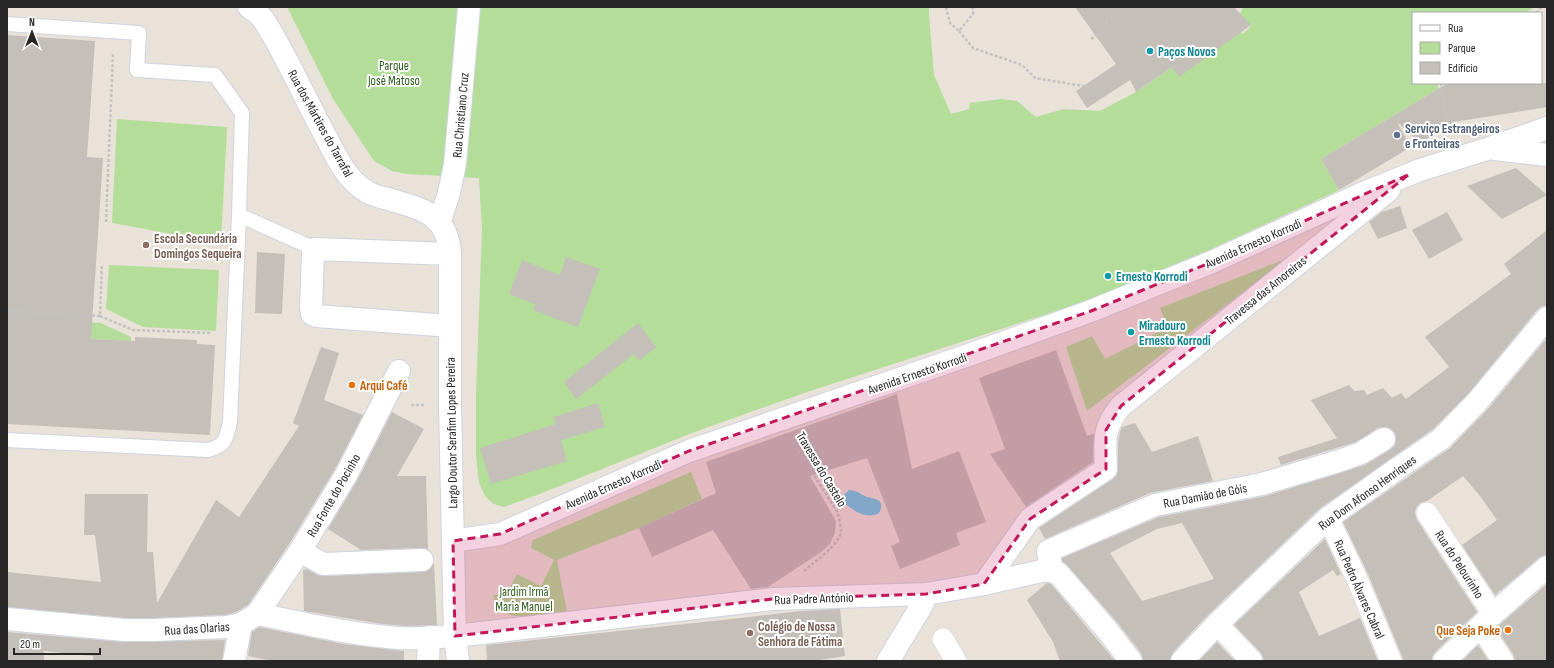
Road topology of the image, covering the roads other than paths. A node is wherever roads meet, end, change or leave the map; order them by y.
1 (249, 7) edge
2 (469, 7) edge
3 (7, 24) edge
4 (1547, 128) edge
5 (1490, 148) junction
6 (1547, 155) edge
7 (1408, 175) junction
8 (239, 215) junction
9 (440, 221) junction
10 (315, 249) junction
11 (450, 254) junction
12 (1547, 318) edge
13 (450, 326) junction
14 (399, 371) dead end
15 (1384, 439) dead end
16 (7, 440) edge
17 (1427, 513) dead end
18 (1328, 518) junction
19 (453, 541) junction
20 (300, 552) junction
21 (422, 560) dead end
22 (1547, 567) edge
23 (1052, 571) junction
24 (984, 584) junction
25 (926, 594) junction
26 (7, 619) edge
27 (249, 619) junction
28 (1487, 621) junction
29 (1217, 624) junction
30 (455, 636) junction
31 (429, 637) junction
32 (943, 639) dead end
33 (234, 661) edge
34 (428, 661) edge
35 (458, 661) edge
36 (888, 661) edge
37 (956, 661) edge
38 (1131, 661) edge
39 (1182, 661) edge
40 (1252, 661) edge
41 (1391, 661) edge
42 (1444, 661) edge
43 (1503, 661) edge

1 - 9 street, Rua dos Mártires do Tarrafal
2 - 9 street, Rua Christiano Cruz
3 - 8 lane
4 - 5 street, Avenida Ernesto Korrodi
5 - 6 street
5 - 7 street, Avenida Ernesto Korrodi
7 - 19 street, Avenida Ernesto Korrodi
7 - 24 street, Travessa das Amoreiras
8 - 10 lane
8 - 16 lane
9 - 11 street, Largo Doutor Serafim Lopes Pereira
10 - 11 street
10 - 13 street
11 - 13 street, Largo Doutor Serafim Lopes Pereira
12 - 18 street, Rua Dom Afonso Henriques
13 - 19 street, Largo Doutor Serafim Lopes Pereira
14 - 20 street, Rua Fonte do Pocinho
15 - 23 street, Rua Damião de Góis
17 - 28 street, Rua do Pelourinho
18 - 29 street, Rua Dom Afonso Henriques
18 - 41 street, Rua Pedro Álvares Cabral
19 - 30 street
20 - 21 street
20 - 27 street, Rua Fonte do Pocinho
22 - 28 street
23 - 24 street, Rua Padre António
23 - 38 street
24 - 25 street, Rua Padre António
25 - 30 street, Rua Padre António
25 - 36 street
26 - 27 street, Rua das Olarias
27 - 31 street, Rua das Olarias
27 - 33 street
28 - 42 street
28 - 43 street, Rua do Pelourinho
29 - 39 street, Rua Dom Afonso Henriques
29 - 40 street
30 - 31 street, Rua das Olarias
30 - 35 street
31 - 34 street
32 - 37 street

